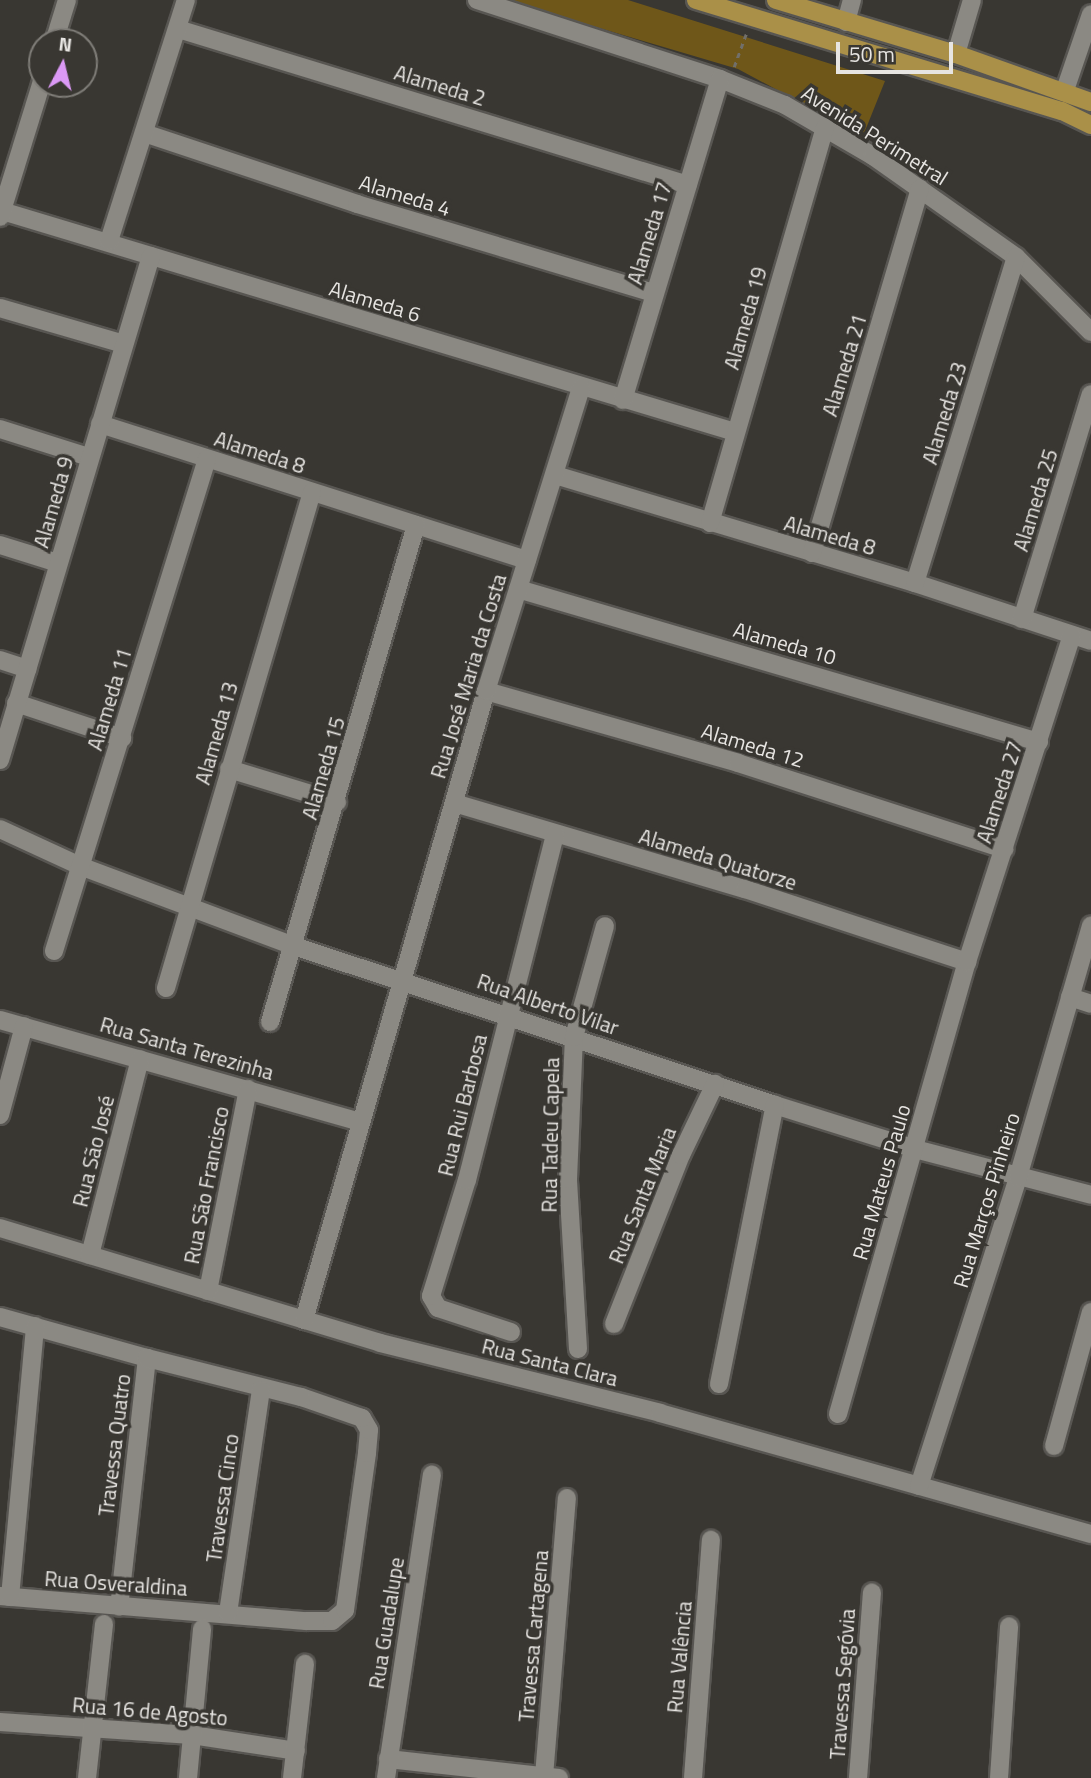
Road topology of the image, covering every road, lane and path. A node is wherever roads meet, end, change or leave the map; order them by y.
1 (67, 0) edge
2 (186, 0) edge
3 (479, 0) edge
4 (696, 0) edge
5 (776, 0) edge
6 (852, 0) edge
7 (972, 0) edge
8 (1091, 14) edge
9 (752, 17) junction
10 (846, 22) junction
11 (58, 28) edge
12 (178, 29) junction
13 (956, 54) junction
14 (724, 80) junction
15 (1065, 90) junction
16 (37, 98) edge
17 (1091, 102) edge
18 (1091, 125) edge
19 (825, 127) junction
20 (144, 133) junction
21 (688, 185) junction
22 (920, 189) junction
23 (1, 214) edge
24 (109, 241) junction
25 (151, 256) junction
26 (1016, 257) junction
27 (654, 293) junction
28 (0, 308) edge
29 (1091, 332) edge
30 (124, 344) junction
31 (581, 387) junction
32 (1091, 394) edge
33 (623, 400) junction
34 (100, 424) junction
35 (0, 429) edge
36 (735, 432) junction
37 (89, 457) junction
38 (206, 459) junction
39 (555, 475) junction
40 (312, 492) junction
41 (710, 523) junction
42 (416, 525) junction
43 (0, 545) edge
44 (811, 553) junction
45 (527, 560) junction
46 (58, 563) junction
47 (915, 583) junction
48 (519, 589) junction
49 (1022, 619) junction
50 (1072, 635) junction
51 (1091, 641) edge
52 (0, 660) edge
53 (28, 669) junction
54 (486, 691) junction
55 (16, 703) junction
56 (122, 738) junction
57 (1039, 742) junction
58 (0, 760) edge
59 (229, 769) junction
60 (337, 803) junction
61 (454, 803) junction
62 (0, 829) edge
63 (555, 834) junction
64 (1004, 849) junction
65 (79, 866) junction
66 (190, 908) junction
67 (1091, 925) edge
68 (605, 926) dead end
69 (294, 946) junction
70 (54, 951) dead end
71 (967, 962) junction
72 (401, 979) junction
73 (166, 988) dead end
74 (1070, 997) junction
75 (1091, 1003) edge
76 (508, 1014) junction
77 (0, 1020) edge
78 (270, 1022) dead end
79 (24, 1026) junction
80 (574, 1037) junction
81 (139, 1059) junction
82 (715, 1084) junction
83 (248, 1089) junction
84 (775, 1105) junction
85 (0, 1115) edge
86 (361, 1122) junction
87 (915, 1149) junction
88 (1018, 1177) junction
89 (1091, 1195) edge
90 (0, 1228) edge
91 (90, 1255) junction
92 (208, 1291) junction
93 (1091, 1312) edge
94 (0, 1317) edge
95 (304, 1320) junction
96 (614, 1324) dead end
97 (36, 1326) junction
98 (511, 1332) dead end
99 (578, 1349) dead end
100 (147, 1358) junction
101 (719, 1384) dead end
102 (261, 1390) junction
103 (838, 1414) dead end
104 (1054, 1446) dead end
105 (432, 1474) dead end
106 (919, 1486) junction
107 (566, 1498) dead end
108 (1091, 1534) edge
109 (711, 1540) dead end
110 (872, 1593) dead end
111 (5, 1597) edge
112 (119, 1606) junction
113 (229, 1613) junction
114 (104, 1625) dead end
115 (1009, 1626) dead end
116 (202, 1629) dead end
117 (305, 1664) dead end
118 (0, 1722) edge
119 (90, 1728) junction
120 (192, 1735) junction
121 (296, 1751) junction
122 (388, 1759) junction
123 (552, 1777) edge
124 (87, 1778) edge
125 (188, 1778) edge
126 (292, 1778) edge
127 (386, 1778) edge
128 (692, 1778) edge
129 (858, 1778) edge
130 (999, 1778) edge

1 - 11 street
2 - 12 street
3 - 14 street, Avenida Perimetral
4 - 9 main road
5 - 10 main road
6 - 10 street
7 - 13 street
8 - 15 street
9 - 14 path
9 - 18 main road
10 - 13 main road
12 - 20 street
12 - 21 street, Alameda 2
13 - 15 main road
14 - 19 street, Avenida Perimetral
14 - 21 street, Alameda 17
15 - 17 main road
16 - 23 street
19 - 22 street, Avenida Perimetral
19 - 36 street, Alameda 19
20 - 24 street
20 - 27 street, Alameda 4
21 - 27 street, Alameda 17
22 - 26 street, Avenida Perimetral
22 - 44 street, Alameda 21
23 - 24 street, Alameda 6
24 - 25 street, Alameda 6
25 - 30 street, Alameda 9
25 - 31 street, Alameda 6
26 - 29 street, Avenida Perimetral
26 - 47 street, Alameda 23
27 - 33 street, Alameda 17
28 - 30 street
30 - 34 street, Alameda 9
31 - 33 street, Alameda 6
31 - 39 street, Rua José Maria da Costa
32 - 49 street, Alameda 25
33 - 36 street, Alameda 6
34 - 37 street, Alameda 9
34 - 38 street, Alameda 8
35 - 37 street
36 - 41 street, Alameda 19
37 - 46 street, Alameda 9
38 - 40 street, Alameda 8
38 - 56 street, Alameda 11
39 - 41 street, Alameda 8
39 - 45 street, Rua José Maria da Costa
40 - 42 street, Alameda 8
40 - 59 street, Alameda 13
41 - 44 street, Alameda 8
42 - 45 street, Alameda 8
42 - 60 street, Alameda 15
43 - 46 street
44 - 47 street, Alameda 8
45 - 48 street, Rua José Maria da Costa
46 - 53 street, Alameda 9
47 - 49 street, Alameda 8
48 - 54 street, Rua José Maria da Costa
48 - 57 street, Alameda 10
49 - 50 street, Alameda 8
50 - 51 street, Alameda 8
50 - 57 street, Alameda 27
52 - 53 street
53 - 55 street, Alameda 9
54 - 61 street, Rua José Maria da Costa
54 - 64 street, Alameda 12
55 - 56 street
55 - 58 street, Alameda 9
56 - 65 street, Alameda 11
57 - 64 street, Alameda 27
59 - 60 street
59 - 66 street, Alameda 13
60 - 69 street, Alameda 15
61 - 63 street, Alameda Quatorze
61 - 72 street, Rua José Maria da Costa
62 - 65 street, Rua Alberto Vilar
63 - 71 street, Alameda Quatorze
63 - 76 street, Rua Rui Barbosa
64 - 71 street, Alameda 27
65 - 66 street, Rua Alberto Vilar
65 - 70 street, Alameda 11
66 - 69 street, Rua Alberto Vilar
66 - 73 street, Alameda 13
67 - 74 street, Rua Marços Pinheiro
68 - 80 street, Rua Tadeu Capela
69 - 72 street, Rua Alberto Vilar
69 - 78 street, Alameda 15
71 - 87 street, Rua Mateus Paulo
72 - 76 street, Rua Alberto Vilar
72 - 86 street
74 - 75 street
74 - 88 street, Rua Marços Pinheiro
76 - 80 street, Rua Alberto Vilar
76 - 98 street, Rua Rui Barbosa
77 - 79 street, Rua Santa Terezinha
79 - 81 street, Rua Santa Terezinha
79 - 85 street
80 - 82 street, Rua Alberto Vilar
80 - 99 street, Rua Tadeu Capela
81 - 83 street, Rua Santa Terezinha
81 - 91 street, Rua São José
82 - 84 street, Rua Alberto Vilar
82 - 96 street, Rua Santa Maria
83 - 86 street, Rua Santa Terezinha
83 - 92 street, Rua São Francisco
84 - 87 street, Rua Alberto Vilar
84 - 101 street
86 - 95 street
87 - 88 street, Rua Alberto Vilar
87 - 103 street, Rua Mateus Paulo
88 - 89 street, Rua Alberto Vilar
88 - 106 street, Rua Marços Pinheiro
90 - 91 street, Rua Santa Clara
91 - 92 street, Rua Santa Clara
92 - 95 street, Rua Santa Clara
93 - 104 street
94 - 97 street, Travessa Quatro
95 - 106 street, Rua Santa Clara
97 - 100 street, Travessa Quatro
97 - 111 street
100 - 102 street
100 - 112 street, Travessa Quatro
102 - 113 street, Travessa Cinco
102 - 113 street, Rua Osveraldina
105 - 122 street, Rua Guadalupe
106 - 108 street, Rua Santa Clara
107 - 123 street, Travessa Cartagena
109 - 128 street, Rua Valência
110 - 129 street, Travessa Segóvia
111 - 112 street, Rua Osveraldina
112 - 113 street, Rua Osveraldina
114 - 119 street
115 - 130 street
116 - 120 street
117 - 121 street
118 - 119 street, Rua 16 de Agosto
119 - 120 street, Rua 16 de Agosto
119 - 124 street
120 - 121 street, Rua 16 de Agosto
120 - 125 street
121 - 126 street
122 - 123 street
122 - 127 street, Rua Guadalupe

